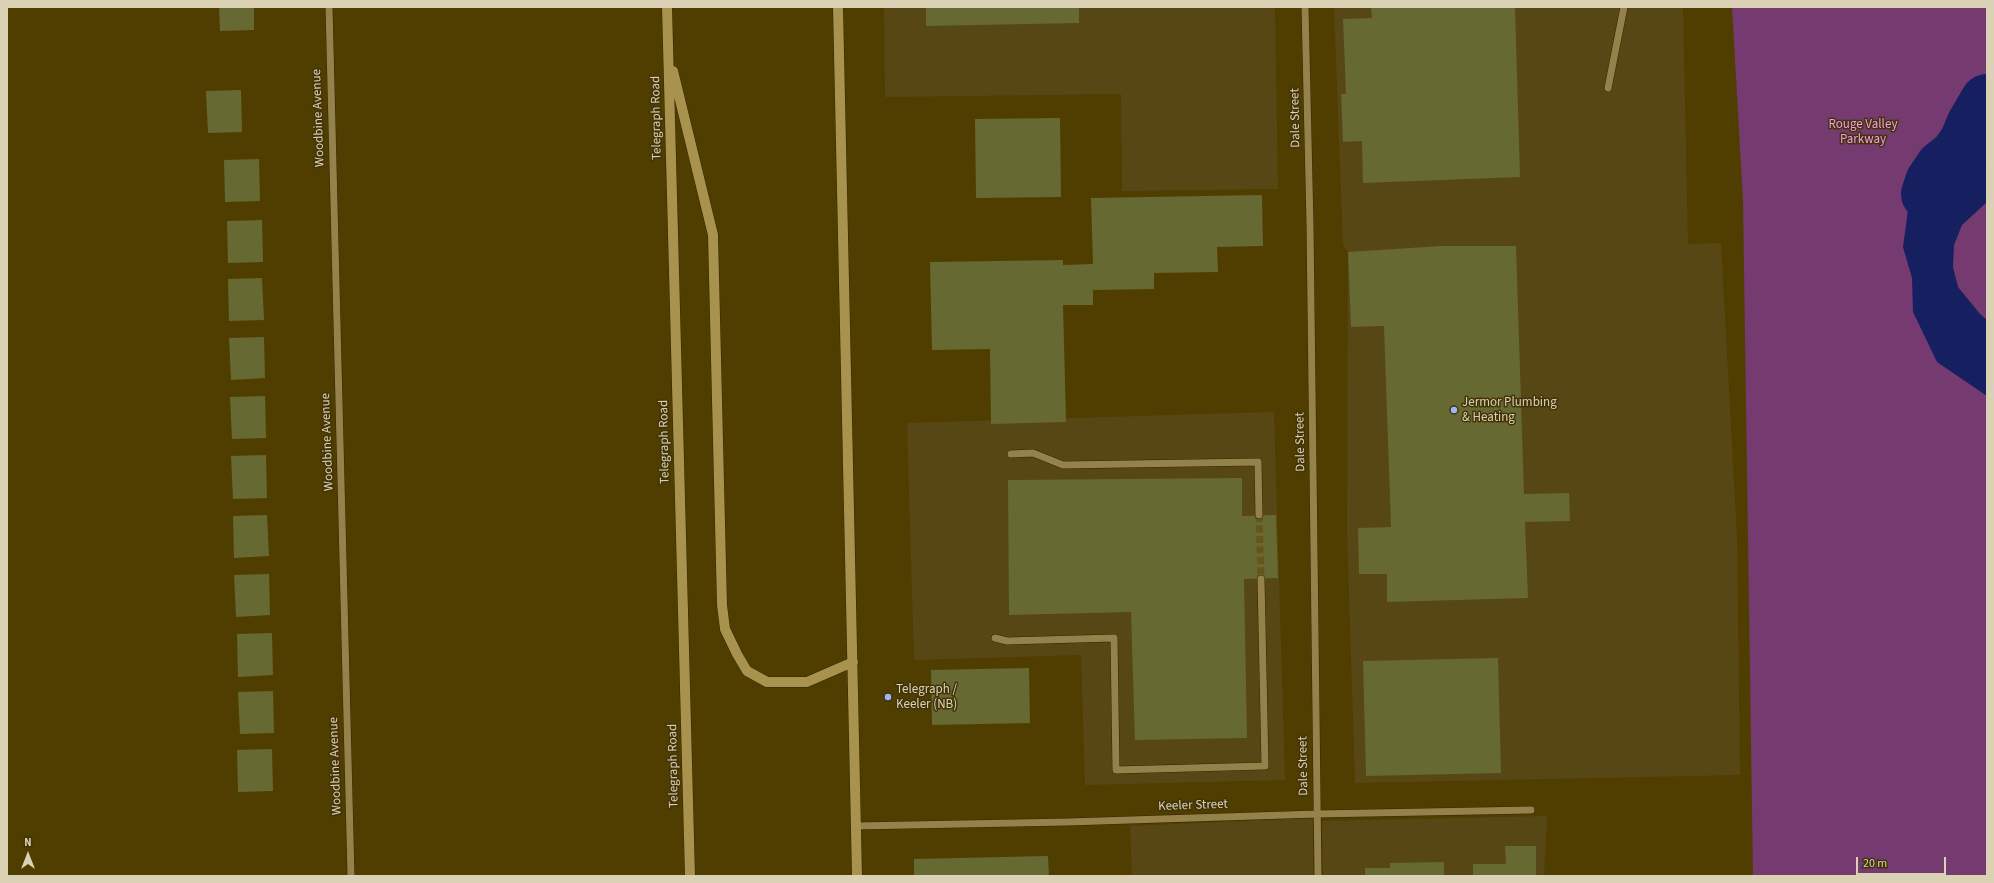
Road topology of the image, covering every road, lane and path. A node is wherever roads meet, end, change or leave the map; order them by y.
1 (328, 7) edge
2 (667, 7) edge
3 (838, 7) edge
4 (1305, 7) edge
5 (1624, 7) edge
6 (668, 51) junction
7 (1608, 88) dead end
8 (1011, 454) dead end
9 (1259, 515) tunnel mouth
10 (1261, 579) tunnel mouth
11 (995, 638) dead end
12 (853, 662) junction
13 (1531, 810) dead end
14 (1317, 814) junction
15 (856, 826) junction
16 (351, 876) edge
17 (690, 876) edge
18 (856, 876) edge
19 (1318, 876) edge

1 - 16 street, Woodbine Avenue
2 - 6 main road, Telegraph Road
3 - 12 main road
4 - 14 street, Dale Street
5 - 7 street
6 - 12 main road
6 - 17 main road, Telegraph Road
8 - 9 street
10 - 11 street
12 - 15 main road
13 - 14 street, Keeler Street
14 - 15 street, Keeler Street
14 - 19 street, Dale Street
15 - 18 main road

